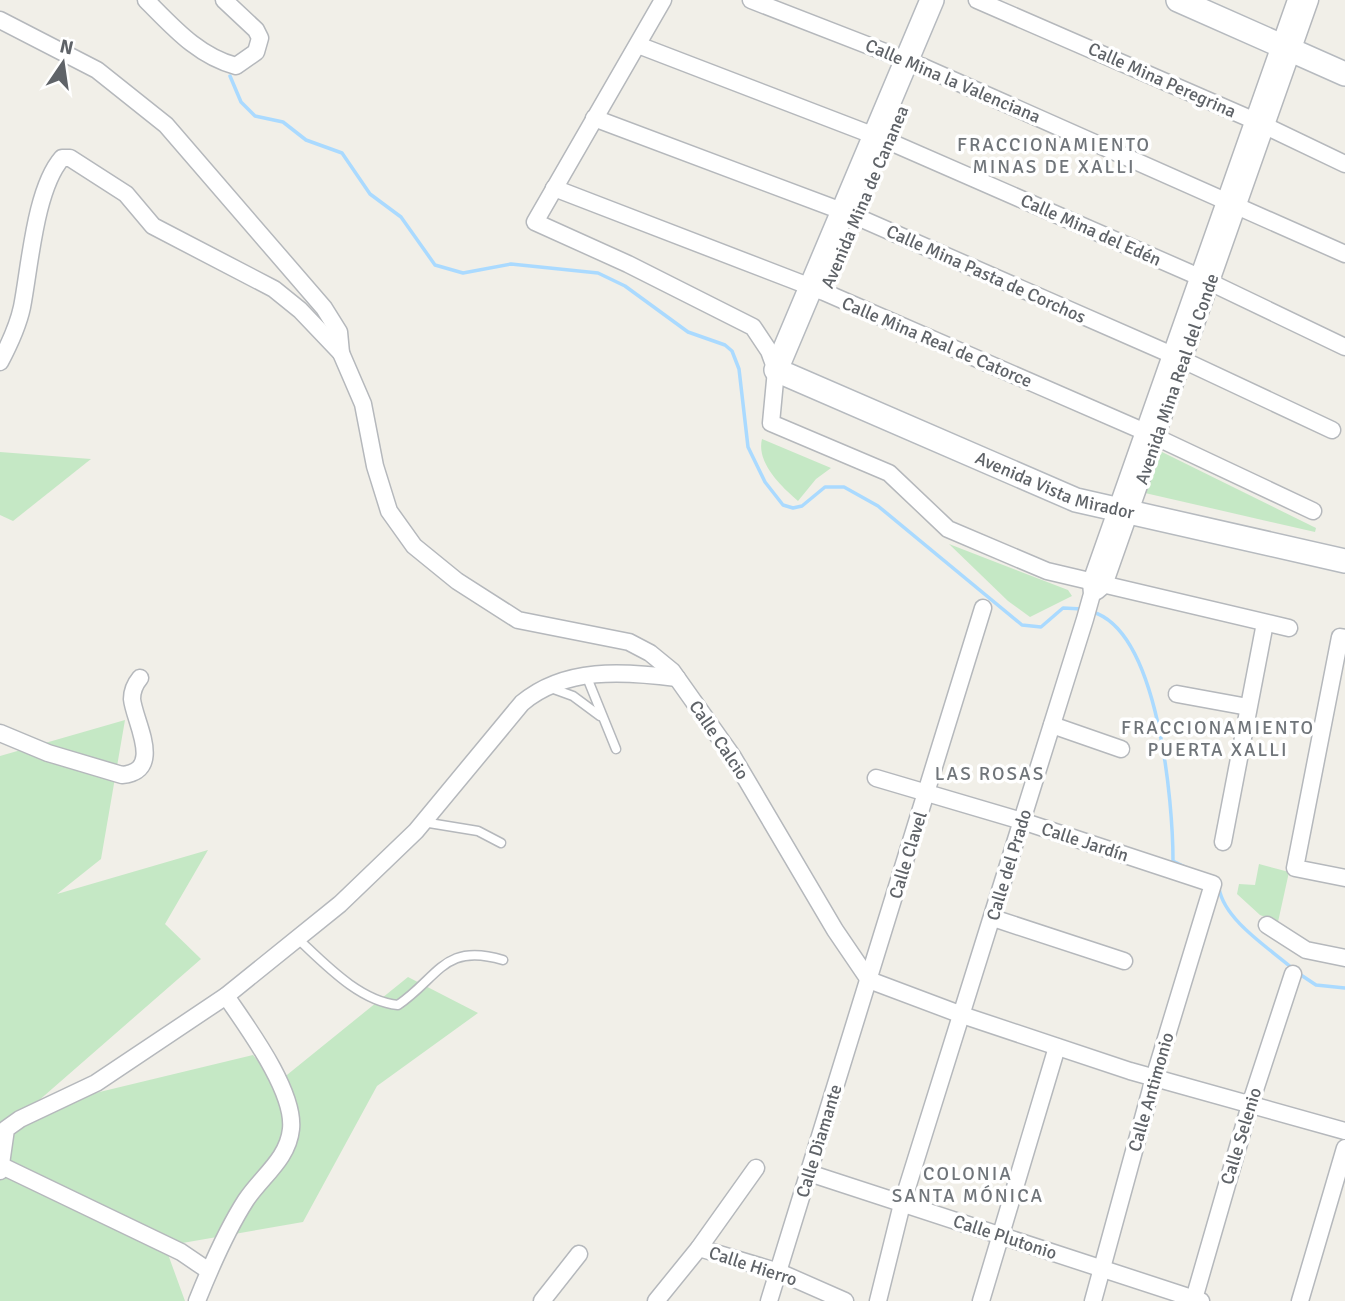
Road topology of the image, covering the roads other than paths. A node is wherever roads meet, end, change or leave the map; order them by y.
1 (146, 0) edge
2 (223, 0) edge
3 (663, 0) edge
4 (751, 0) edge
5 (932, 0) edge
6 (949, 0) edge
7 (977, 0) edge
8 (1178, 0) edge
9 (1209, 0) edge
10 (1296, 0) edge
11 (1310, 0) edge
12 (0, 20) edge
13 (1288, 41) junction
14 (638, 45) junction
15 (1345, 60) edge
16 (913, 63) junction
17 (1345, 74) edge
18 (594, 118) junction
19 (1259, 123) junction
20 (881, 138) junction
21 (1345, 164) edge
22 (554, 188) junction
23 (1231, 201) junction
24 (849, 214) junction
25 (1345, 254) edge
26 (1204, 279) junction
27 (817, 290) junction
28 (1345, 347) edge
29 (341, 354) junction
30 (1176, 357) junction
31 (0, 362) edge
32 (781, 368) junction
33 (1332, 430) dead end
34 (1149, 434) junction
35 (1125, 504) junction
36 (1313, 511) dead end
37 (1336, 552) edge
38 (1094, 590) junction
39 (984, 608) dead end
40 (1265, 623) junction
41 (1289, 628) dead end
42 (1345, 638) edge
43 (586, 675) junction
44 (140, 678) dead end
45 (677, 678) junction
46 (545, 686) junction
47 (1177, 694) dead end
48 (1248, 707) junction
49 (606, 721) junction
50 (1052, 725) junction
51 (0, 733) edge
52 (616, 749) dead end
53 (1121, 749) dead end
54 (876, 778) dead end
55 (927, 794) junction
56 (1022, 821) junction
57 (424, 822) junction
58 (501, 842) dead end
59 (1223, 842) dead end
60 (1345, 878) edge
61 (1213, 884) joint
62 (993, 918) junction
63 (1267, 925) dead end
64 (297, 938) junction
65 (1345, 958) edge
66 (503, 960) dead end
67 (1124, 961) dead end
68 (1293, 974) dead end
69 (869, 980) junction
70 (226, 996) junction
71 (962, 1015) junction
72 (1057, 1047) junction
73 (1154, 1078) junction
74 (1250, 1105) junction
75 (1345, 1131) edge
76 (1, 1140) edge
77 (1345, 1148) edge
78 (756, 1168) dead end
79 (1, 1169) edge
80 (809, 1173) junction
81 (902, 1204) junction
82 (1001, 1236) junction
83 (699, 1248) junction
84 (579, 1254) dead end
85 (1103, 1269) junction
86 (209, 1271) junction
87 (779, 1272) junction
88 (1197, 1300) edge
89 (197, 1301) edge
90 (542, 1301) edge
91 (656, 1301) edge
92 (769, 1301) edge
93 (845, 1301) edge
94 (878, 1301) edge
95 (981, 1301) edge
96 (1093, 1301) edge
97 (1300, 1301) edge

1 - 2 street
3 - 14 street
4 - 16 street, Calle Mina la Valenciana
5 - 16 street, Avenida Mina de Cananea
6 - 16 street, Avenida Mina de Cananea
7 - 19 street, Calle Mina Peregrina
8 - 13 street
9 - 13 street
10 - 13 street, Avenida Mina Real del Conde
11 - 13 street, Avenida Mina Real del Conde
12 - 29 street
13 - 15 street
13 - 17 street
13 - 19 street, Avenida Mina Real del Conde
14 - 18 street
14 - 20 street, Calle Mina del Edén
16 - 20 street, Avenida Mina de Cananea
16 - 23 street, Calle Mina la Valenciana
18 - 22 street
18 - 24 street, Calle Mina Pasta de Corchos
19 - 21 street, Calle Mina Peregrina
19 - 23 street, Avenida Mina Real del Conde
20 - 24 street, Avenida Mina de Cananea
20 - 26 street, Calle Mina del Edén
22 - 27 street, Calle Mina Real de Catorce
22 - 32 street
23 - 25 street, Calle Mina la Valenciana
23 - 26 street, Avenida Mina Real del Conde
24 - 27 street, Avenida Mina de Cananea
24 - 30 street, Calle Mina Pasta de Corchos
26 - 28 street, Calle Mina del Edén
26 - 30 street, Avenida Mina Real del Conde
27 - 32 street, Avenida Mina de Cananea
27 - 34 street, Calle Mina Real de Catorce
29 - 31 street
29 - 45 street, Calle Calcio
30 - 33 street, Calle Mina Pasta de Corchos
30 - 34 street, Avenida Mina Real del Conde
32 - 35 street, Avenida Vista Mirador
32 - 38 street, Avenida Mina de Cananea
34 - 35 street, Avenida Mina Real del Conde
34 - 36 street, Calle Mina Real de Catorce
35 - 37 street, Avenida Vista Mirador
35 - 38 street, Avenida Mina Real del Conde
38 - 40 street
38 - 50 street, Calle del Prado
39 - 55 street, Calle Clavel
40 - 41 street
40 - 48 street
42 - 60 street
43 - 45 street
43 - 46 street
43 - 49 lane
44 - 51 street
45 - 69 street, Calle Calcio
46 - 49 lane
46 - 57 street
47 - 48 street
48 - 59 street
49 - 52 lane
50 - 53 street
50 - 56 street, Calle del Prado
54 - 55 street, Calle Jardín
55 - 56 street, Calle Jardín
55 - 69 street, Calle Clavel
56 - 61 street, Calle Jardín
56 - 62 street, Calle del Prado
57 - 58 lane
57 - 64 street
61 - 73 street, Calle Antimonio
62 - 67 street
62 - 71 street, Calle del Prado
63 - 65 street
64 - 66 lane
64 - 70 street
68 - 74 street, Calle Selenio
69 - 71 street
69 - 80 street, Calle Diamante
70 - 76 street
70 - 86 street
71 - 72 street
71 - 81 street, Calle del Prado
72 - 73 street
72 - 82 street
73 - 74 street
73 - 85 street, Calle Antimonio
74 - 75 street
74 - 88 street, Calle Selenio
76 - 79 street
77 - 97 street
78 - 83 street
79 - 86 street
80 - 81 street, Calle Plutonio
80 - 87 street, Calle Diamante
81 - 82 street, Calle Plutonio
81 - 94 street, Calle del Prado
82 - 85 street, Calle Plutonio
82 - 95 street
83 - 87 street, Calle Hierro
83 - 91 street
84 - 90 street
85 - 88 street, Calle Plutonio
85 - 96 street, Calle Antimonio
86 - 89 street
87 - 92 street, Calle Diamante
87 - 93 street, Calle Hierro

